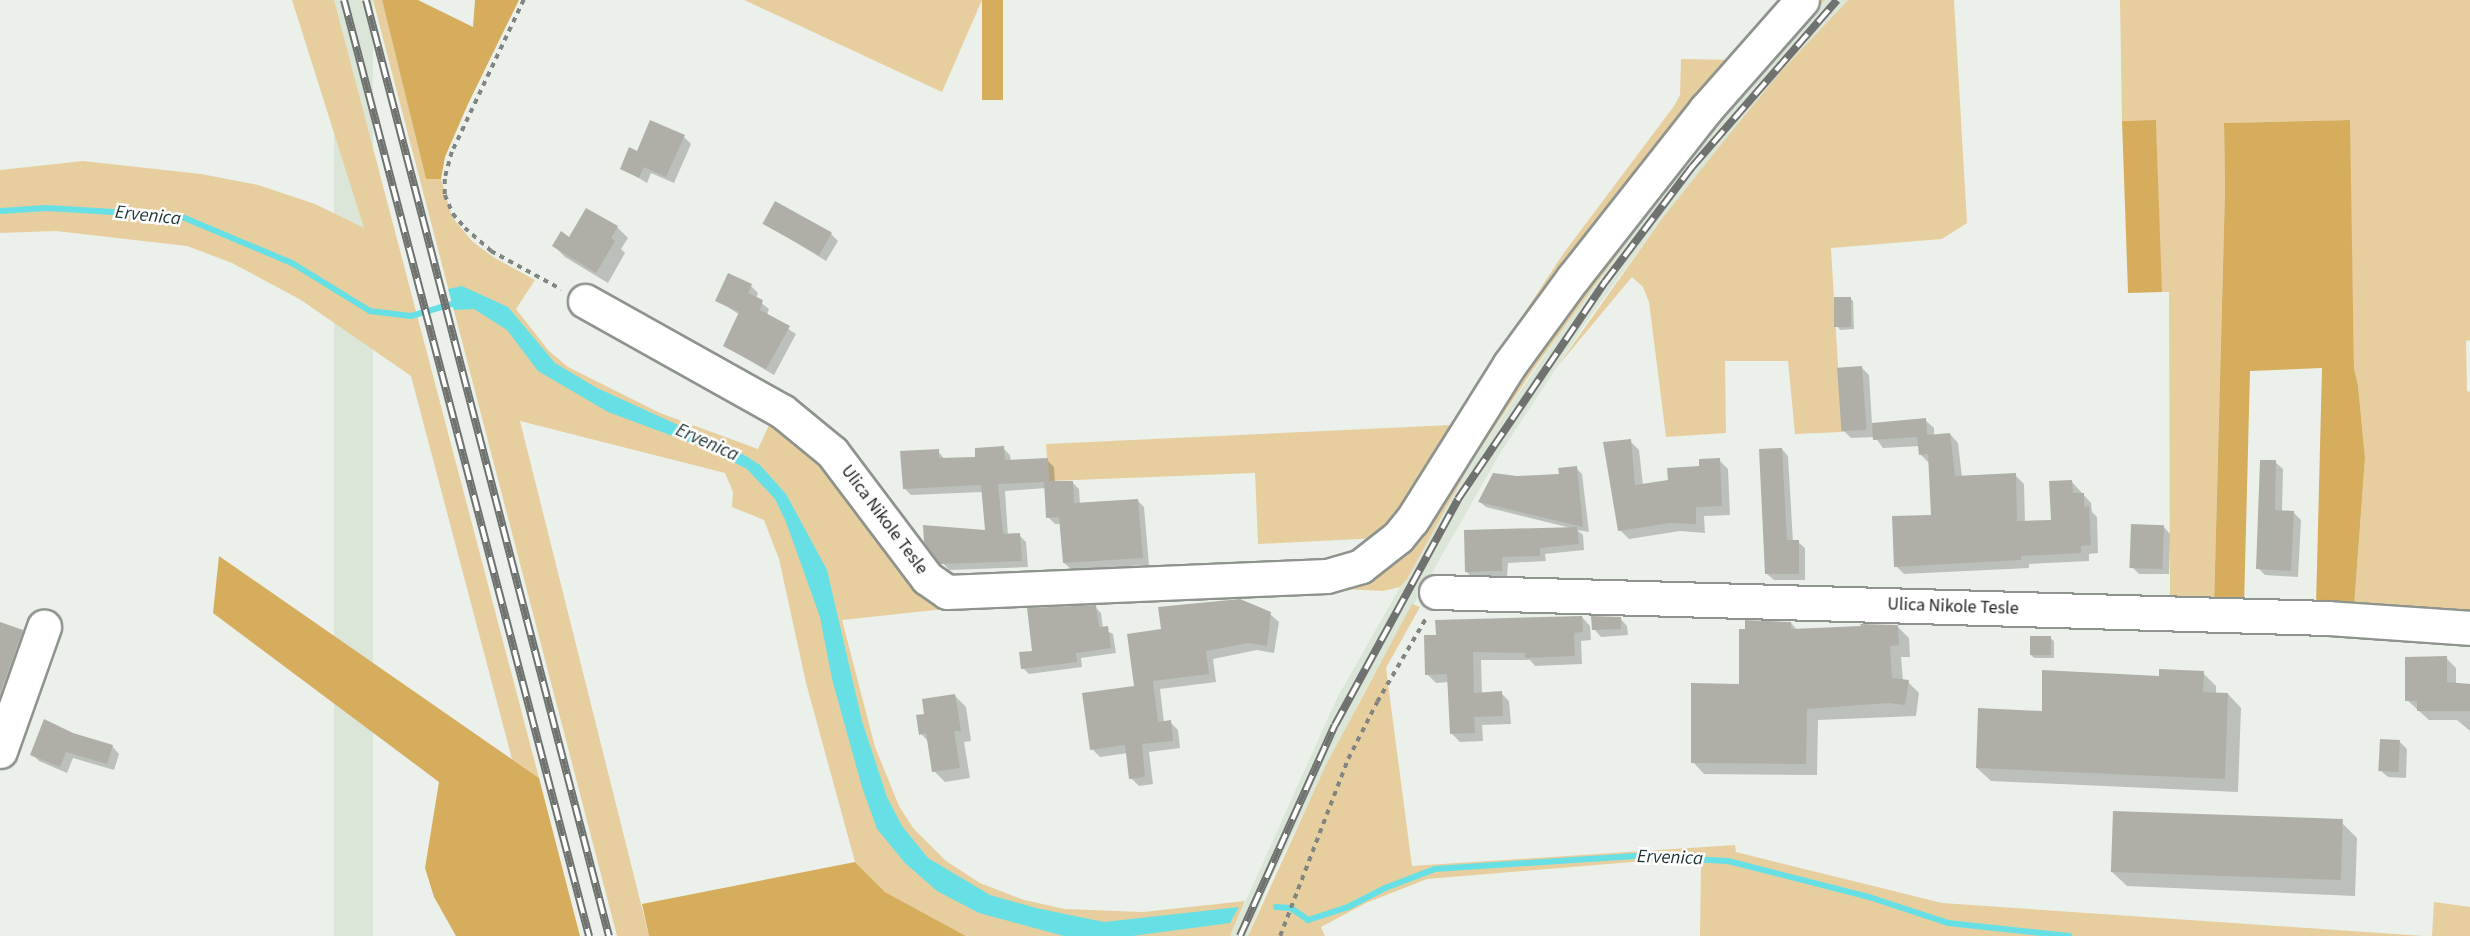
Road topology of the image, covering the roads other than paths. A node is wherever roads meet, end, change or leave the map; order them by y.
1 (1802, 0) edge
2 (585, 301) road end
3 (1439, 592) road end
4 (44, 626) dead end
5 (2470, 628) edge
6 (0, 751) edge

1 - 2 street, Ulica Nikole Tesle
3 - 5 street, Ulica Nikole Tesle
4 - 6 street

